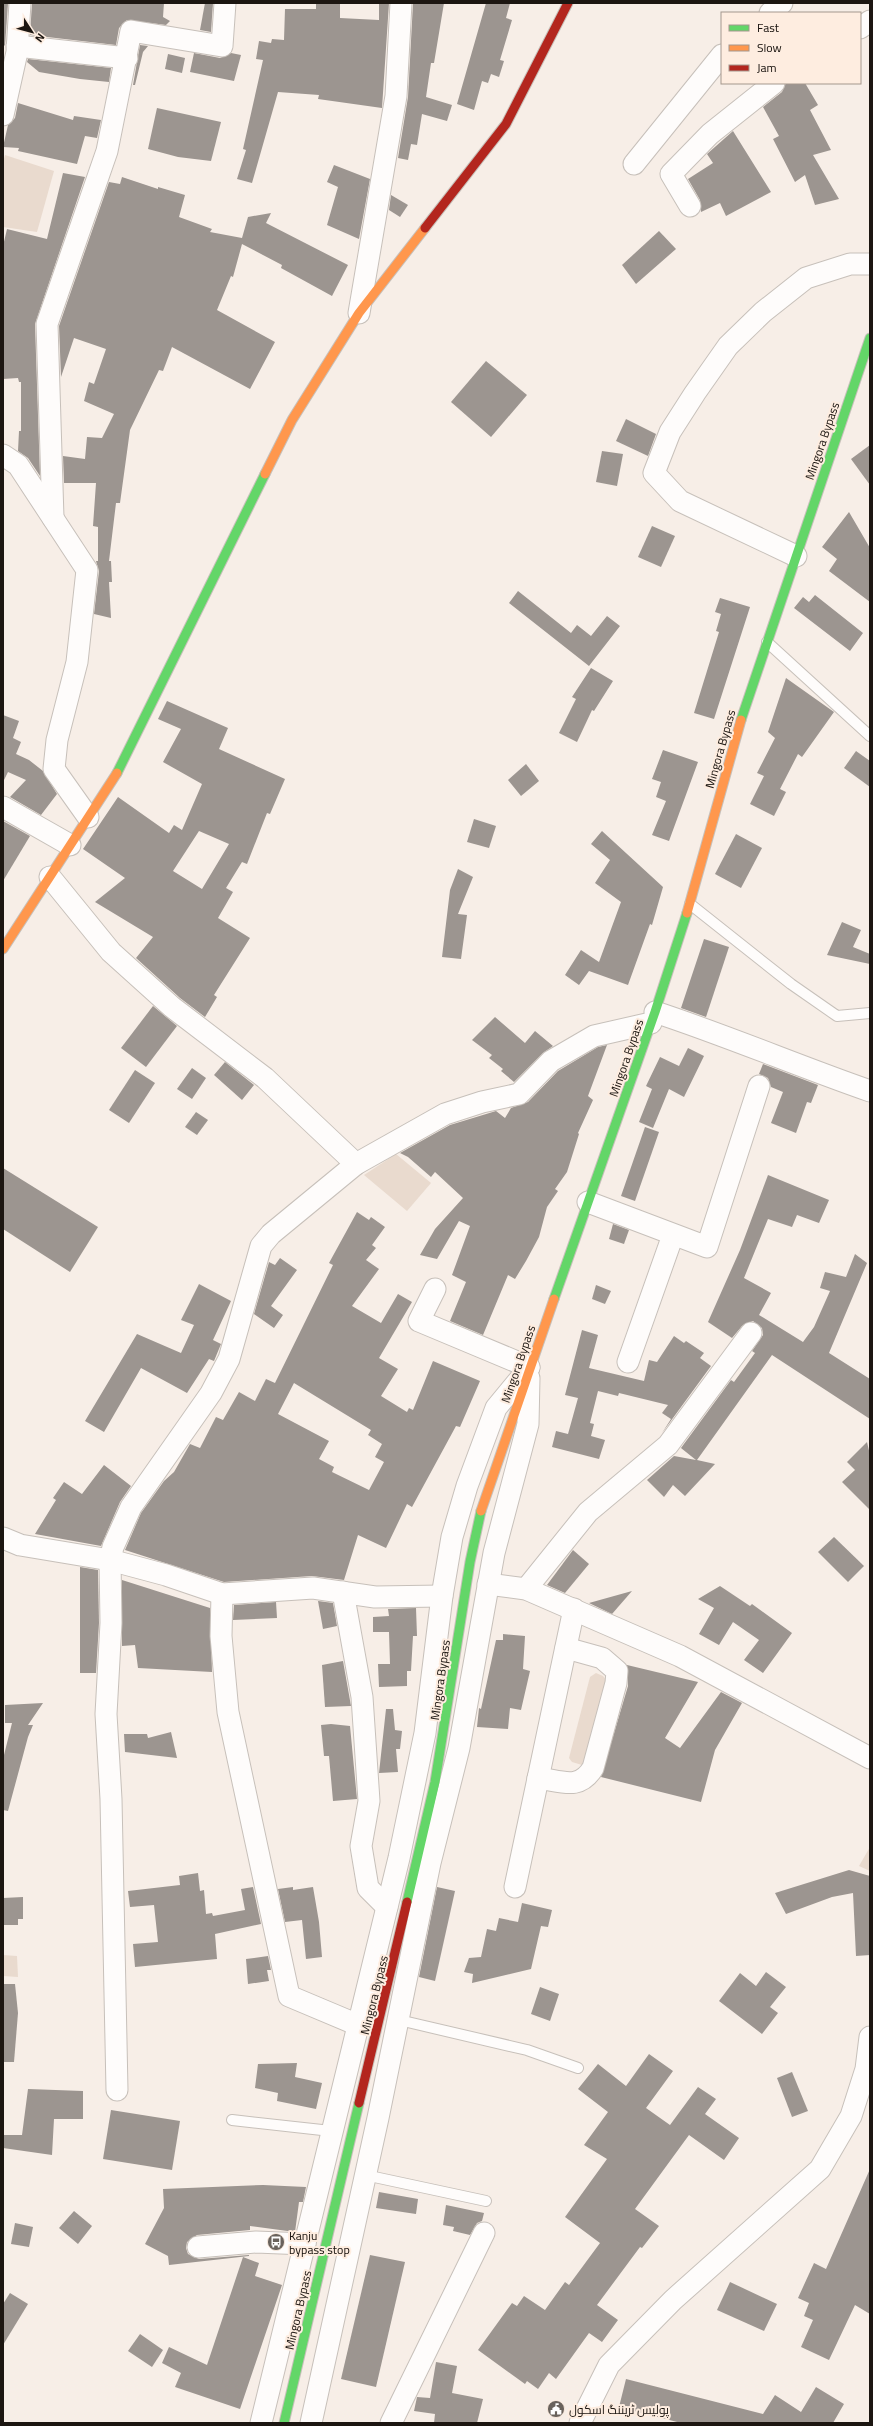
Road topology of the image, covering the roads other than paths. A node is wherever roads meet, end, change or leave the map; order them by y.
1 (20, 3) edge
2 (225, 3) edge
3 (401, 3) edge
4 (568, 3) edge
5 (782, 3) edge
6 (771, 12) edge
7 (870, 22) edge
8 (861, 27) edge
9 (17, 46) junction
10 (721, 56) edge
11 (127, 58) junction
12 (773, 84) edge
13 (3, 115) edge
14 (634, 164) dead end
15 (690, 206) dead end
16 (870, 264) edge
17 (358, 313) junction
18 (870, 338) edge
19 (3, 455) edge
20 (53, 518) junction
21 (796, 556) junction
22 (767, 642) junction
23 (870, 736) edge
24 (3, 806) edge
25 (88, 817) junction
26 (70, 845) junction
27 (50, 877) junction
28 (690, 904) junction
29 (3, 948) edge
30 (870, 1013) edge
31 (653, 1018) junction
32 (759, 1086) dead end
33 (870, 1092) edge
34 (356, 1164) junction
35 (588, 1202) junction
36 (673, 1235) junction
37 (435, 1290) dead end
38 (750, 1333) dead end
39 (628, 1362) dead end
40 (529, 1367) junction
41 (3, 1538) edge
42 (110, 1560) junction
43 (488, 1584) junction
44 (526, 1589) junction
45 (343, 1592) junction
46 (222, 1594) junction
47 (442, 1596) junction
48 (574, 1609) junction
49 (566, 1648) junction
50 (870, 1757) edge
51 (538, 1778) junction
52 (515, 1886) dead end
53 (387, 1907) junction
54 (399, 2020) junction
55 (358, 2025) junction
56 (870, 2036) edge
57 (578, 2068) dead end
58 (117, 2090) dead end
59 (232, 2120) dead end
60 (331, 2131) junction
61 (365, 2175) junction
62 (486, 2201) dead end
63 (484, 2233) dead end
64 (305, 2244) junction
65 (198, 2247) dead end
66 (261, 2423) edge
67 (284, 2423) edge
68 (311, 2423) edge
69 (391, 2423) edge
70 (580, 2423) edge

1 - 9 street
2 - 11 street
3 - 17 street
4 - 17 main road
5 - 6 street
7 - 8 street
9 - 11 street
9 - 13 street
10 - 14 street
11 - 20 street
12 - 15 street
16 - 21 street
17 - 25 main road
18 - 21 main road, Mingora Bypass
19 - 20 street
20 - 25 street
21 - 22 main road, Mingora Bypass
22 - 23 lane
22 - 28 main road, Mingora Bypass
24 - 26 street
25 - 26 main road
26 - 27 main road
27 - 29 main road
27 - 34 street
28 - 30 lane
28 - 31 main road, Mingora Bypass
31 - 33 street
31 - 34 street
31 - 35 main road, Mingora Bypass
32 - 36 street
34 - 42 street
35 - 36 street
35 - 40 main road, Mingora Bypass
36 - 39 street
37 - 40 street
38 - 44 street
40 - 43 street
40 - 47 street
40 - 67 main road, Mingora Bypass
41 - 42 street
42 - 46 street
42 - 58 street
43 - 44 street
43 - 54 street
44 - 48 street
45 - 46 street
45 - 47 street
45 - 53 street
46 - 55 street
47 - 53 street
48 - 49 street
48 - 50 street
49 - 51 street
49 - 51 street
51 - 52 street
53 - 55 street
54 - 57 lane
54 - 61 street
55 - 60 street
56 - 70 street
59 - 60 lane
60 - 64 street
61 - 62 lane
61 - 68 street
63 - 69 street
64 - 65 street
64 - 66 street

